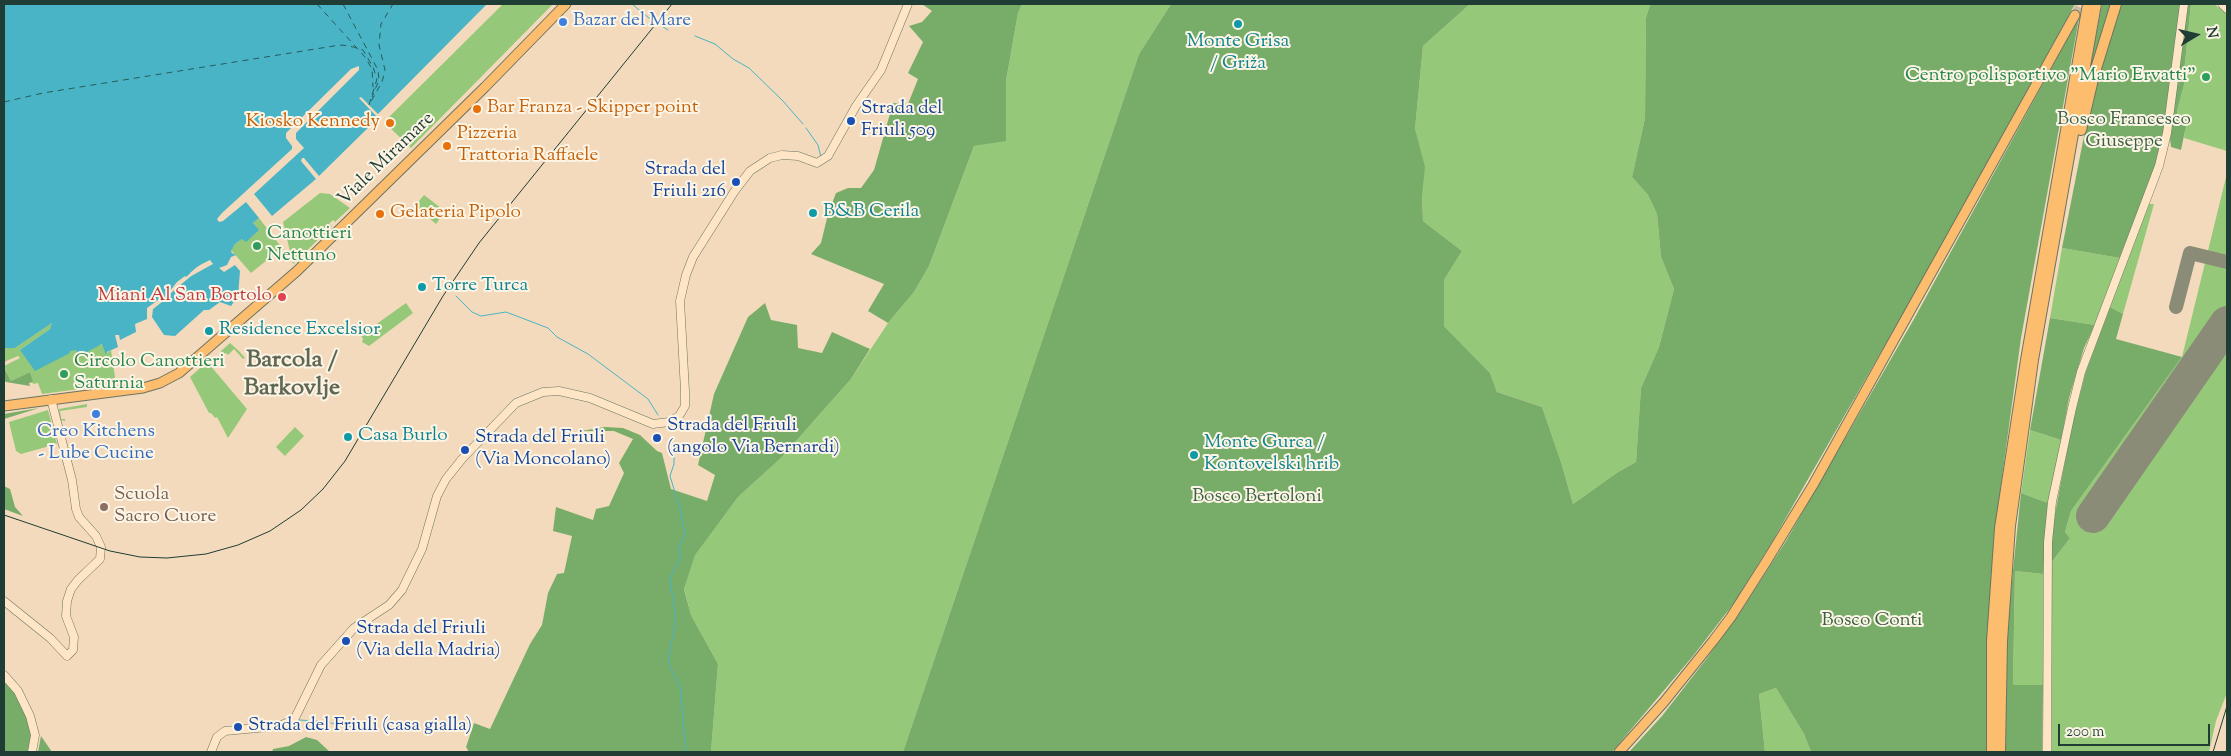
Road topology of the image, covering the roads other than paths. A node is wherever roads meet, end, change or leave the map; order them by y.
1 (566, 4) edge
2 (908, 4) edge
3 (2088, 4) edge
4 (2096, 4) edge
5 (2116, 4) edge
6 (2184, 4) edge
7 (2222, 4) edge
8 (2227, 9) edge
9 (2074, 15) tunnel mouth
10 (2055, 243) junction
11 (50, 399) junction
12 (4, 406) edge
13 (1999, 600) junction
14 (4, 601) edge
15 (1997, 641) junction
16 (4, 675) edge
17 (32, 752) edge
18 (211, 752) edge
19 (1620, 752) edge
20 (1992, 752) edge
21 (2000, 752) edge
22 (2047, 752) edge

1 - 11 main road, Viale Miramare
2 - 18 main road
3 - 13 highway
4 - 10 highway
5 - 10 highway
6 - 22 main road
7 - 8 main road
9 - 19 main road
10 - 13 highway
11 - 12 main road, Viale Miramare
11 - 14 main road
13 - 15 highway
15 - 20 highway
15 - 21 highway
16 - 17 main road

